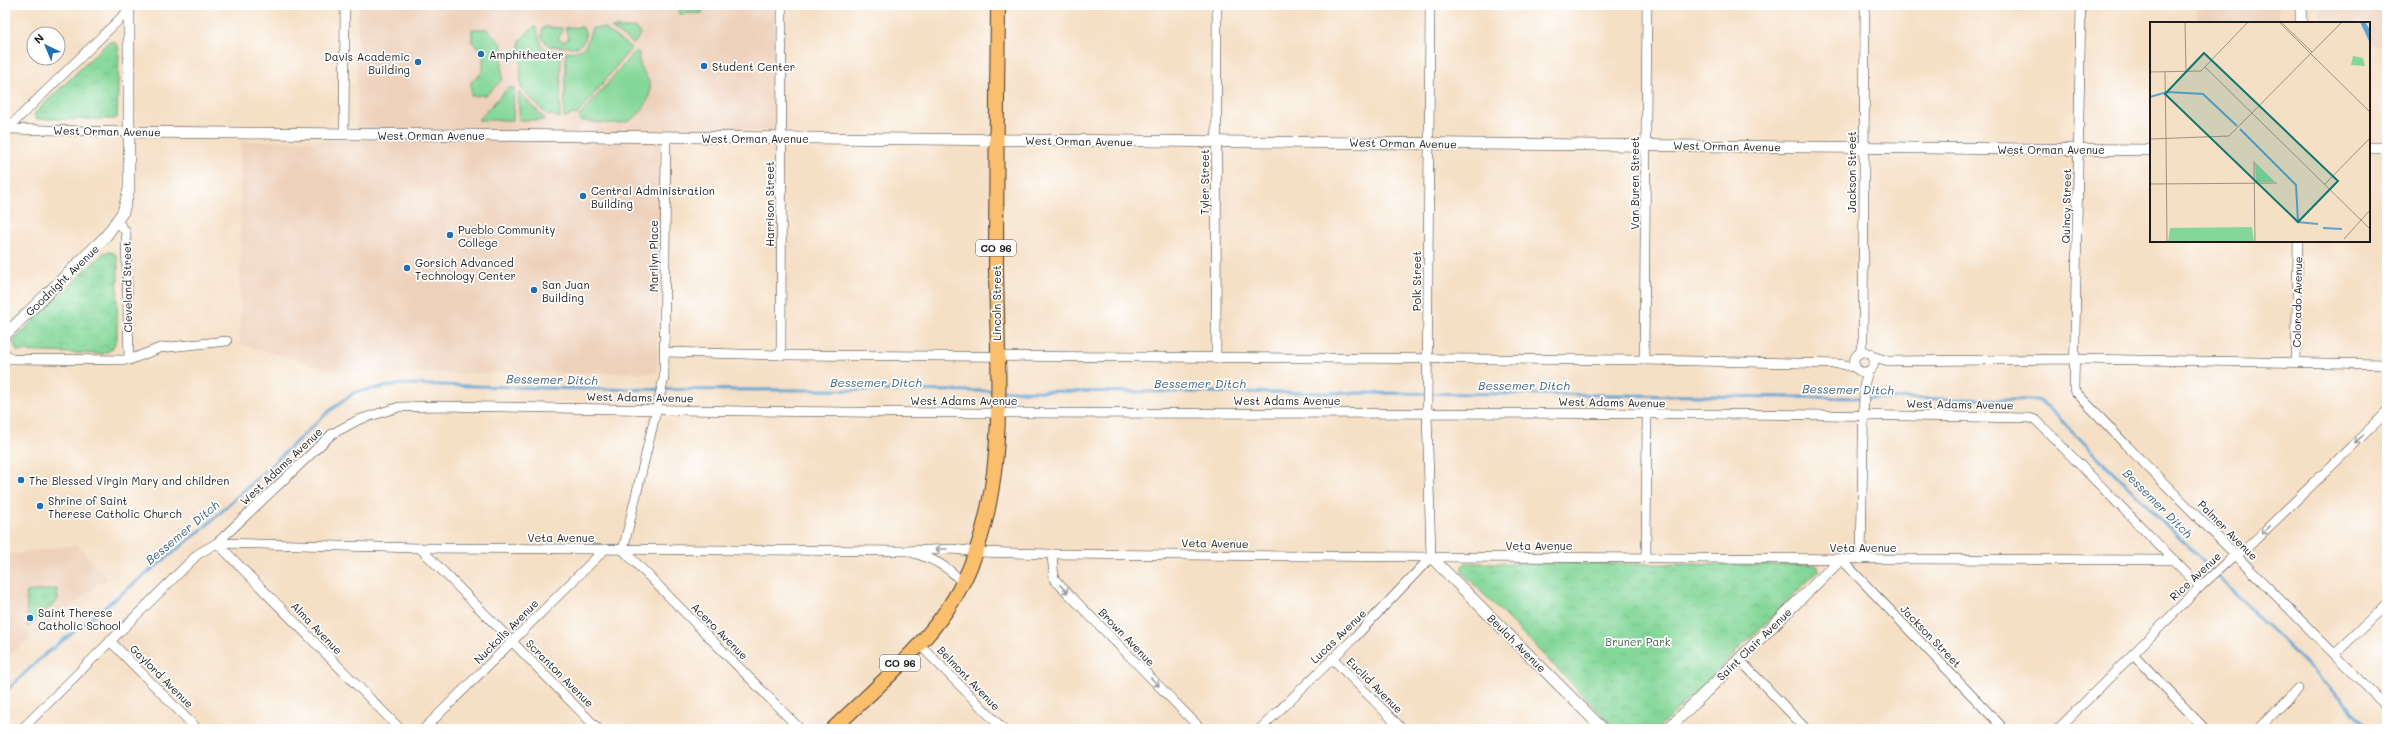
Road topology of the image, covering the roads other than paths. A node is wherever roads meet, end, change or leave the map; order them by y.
1 (345, 5) edge
2 (782, 5) edge
3 (998, 5) edge
4 (1217, 5) edge
5 (1430, 5) edge
6 (1647, 5) edge
7 (1865, 5) edge
8 (2081, 5) edge
9 (2301, 5) edge
10 (129, 7) edge
11 (2301, 22) edge
12 (6, 130) edge
13 (130, 132) junction
14 (344, 134) junction
15 (666, 137) junction
16 (781, 138) junction
17 (996, 140) junction
18 (1217, 143) junction
19 (1429, 144) junction
20 (1646, 146) junction
21 (1863, 148) junction
22 (2370, 148) edge
23 (2387, 148) edge
24 (2079, 149) junction
25 (2150, 150) edge
26 (118, 222) junction
27 (2298, 242) edge
28 (5, 336) edge
29 (227, 341) dead end
30 (665, 352) junction
31 (5, 353) edge
32 (781, 355) junction
33 (1216, 359) junction
34 (1427, 359) junction
35 (129, 360) junction
36 (1644, 360) junction
37 (2075, 360) junction
38 (997, 362) junction
39 (1864, 362) junction
40 (2296, 363) junction
41 (2387, 364) edge
42 (998, 407) junction
43 (655, 409) junction
44 (1864, 410) junction
45 (1427, 411) junction
46 (2387, 412) edge
47 (1647, 415) junction
48 (217, 543) junction
49 (420, 548) junction
50 (605, 550) junction
51 (623, 550) junction
52 (905, 551) junction
53 (977, 552) junction
54 (1052, 554) junction
55 (2237, 556) junction
56 (1646, 557) junction
57 (1431, 558) junction
58 (1840, 559) junction
59 (1861, 559) junction
60 (2174, 560) junction
61 (962, 583) junction
62 (2200, 587) junction
63 (2387, 604) edge
64 (110, 641) junction
65 (512, 642) junction
66 (919, 644) junction
67 (2133, 654) junction
68 (2335, 654) junction
69 (1332, 658) junction
70 (1739, 659) junction
71 (2298, 689) dead end
72 (2387, 707) edge
73 (22, 729) edge
74 (198, 729) edge
75 (400, 729) edge
76 (424, 729) edge
77 (598, 729) edge
78 (800, 729) edge
79 (833, 729) edge
80 (1003, 729) edge
81 (1201, 729) edge
82 (1260, 729) edge
83 (1402, 729) edge
84 (1603, 729) edge
85 (1668, 729) edge
86 (1806, 729) edge
87 (2004, 729) edge
88 (2058, 729) edge
89 (2205, 729) edge
90 (2258, 729) edge

1 - 14 street
2 - 16 street, Harrison Street
3 - 17 main road, Lincoln Street / CO 96
4 - 18 street, Tyler Street
5 - 19 street, Polk Street
6 - 20 street, Van Buren Street
7 - 21 street, Jackson Street
8 - 24 street, Quincy Street
9 - 11 street
10 - 12 street
10 - 13 street
12 - 13 street, West Orman Avenue
13 - 14 street, West Orman Avenue
13 - 26 street
14 - 15 street, West Orman Avenue
15 - 16 street, West Orman Avenue
15 - 30 street, Marilyn Place
16 - 17 street, West Orman Avenue
16 - 32 street, Harrison Street
17 - 18 street, West Orman Avenue
17 - 38 main road, Lincoln Street / CO 96
18 - 19 street, West Orman Avenue
18 - 33 street, Tyler Street
19 - 20 street, West Orman Avenue
19 - 34 street, Polk Street
20 - 21 street, West Orman Avenue
20 - 36 street, Van Buren Street
21 - 24 street, West Orman Avenue
21 - 39 street, Jackson Street
22 - 23 street
24 - 25 street, West Orman Avenue
24 - 37 street, Quincy Street
26 - 28 street, Goodnight Avenue
26 - 35 street, Cleveland Street
27 - 40 street, Colorado Avenue
29 - 35 street
30 - 32 street
30 - 43 street, Marilyn Place
31 - 35 street
32 - 38 street
33 - 34 street
33 - 38 street
34 - 36 street
34 - 45 street, Polk Street
36 - 39 street
37 - 39 street
37 - 40 street
37 - 55 street, Palmer Avenue
38 - 42 main road, Lincoln Street / CO 96
39 - 44 street, Jackson Street
40 - 41 street
42 - 43 street, West Adams Avenue
42 - 45 street, West Adams Avenue
42 - 53 main road, Lincoln Street / CO 96
43 - 48 street, West Adams Avenue
43 - 51 street
44 - 47 street, West Adams Avenue
44 - 59 street, Jackson Street
44 - 60 street, West Adams Avenue
45 - 47 street, West Adams Avenue
45 - 57 street, Polk Street
46 -> 55 street, Rice Avenue
47 - 56 street
48 - 49 street, Veta Avenue
48 - 64 street, West Adams Avenue
48 - 75 street, Alma Avenue
49 - 50 street, Veta Avenue
49 - 65 street, Scranton Avenue
50 - 51 street, Veta Avenue
50 - 65 street, Nuckolls Avenue
51 - 52 street, Veta Avenue
51 - 78 street, Acero Avenue
53 -> 52 street, Veta Avenue
52 - 61 street, Veta Avenue
53 - 54 street, Veta Avenue
53 - 61 main road, CO 96
54 - 57 street, Veta Avenue
54 -> 81 street, Brown Avenue
55 - 62 street, Rice Avenue
55 - 68 street, Palmer Avenue
56 - 57 street, Veta Avenue
56 - 58 street, Veta Avenue
57 - 69 street, Lucas Avenue
57 - 84 street, Beulah Avenue
58 - 59 street, Veta Avenue
58 - 70 street, Saint Clair Avenue
58 - 87 street, Jackson Street
59 - 60 street, Veta Avenue
60 - 62 street
61 - 66 main road, CO 96
62 - 67 street, Rice Avenue
63 - 68 street
64 - 73 street, West Adams Avenue
64 - 74 street, Gaylord Avenue
65 - 76 street, Nuckolls Avenue
65 - 77 street, Scranton Avenue
66 - 79 main road, CO 96
66 - 80 street, Belmont Avenue
67 - 88 street, Rice Avenue
67 - 89 street
68 - 72 street, Palmer Avenue
69 - 82 street, Lucas Avenue
69 - 83 street, Euclid Avenue
70 - 85 street, Saint Clair Avenue
70 - 86 street
71 - 90 street

